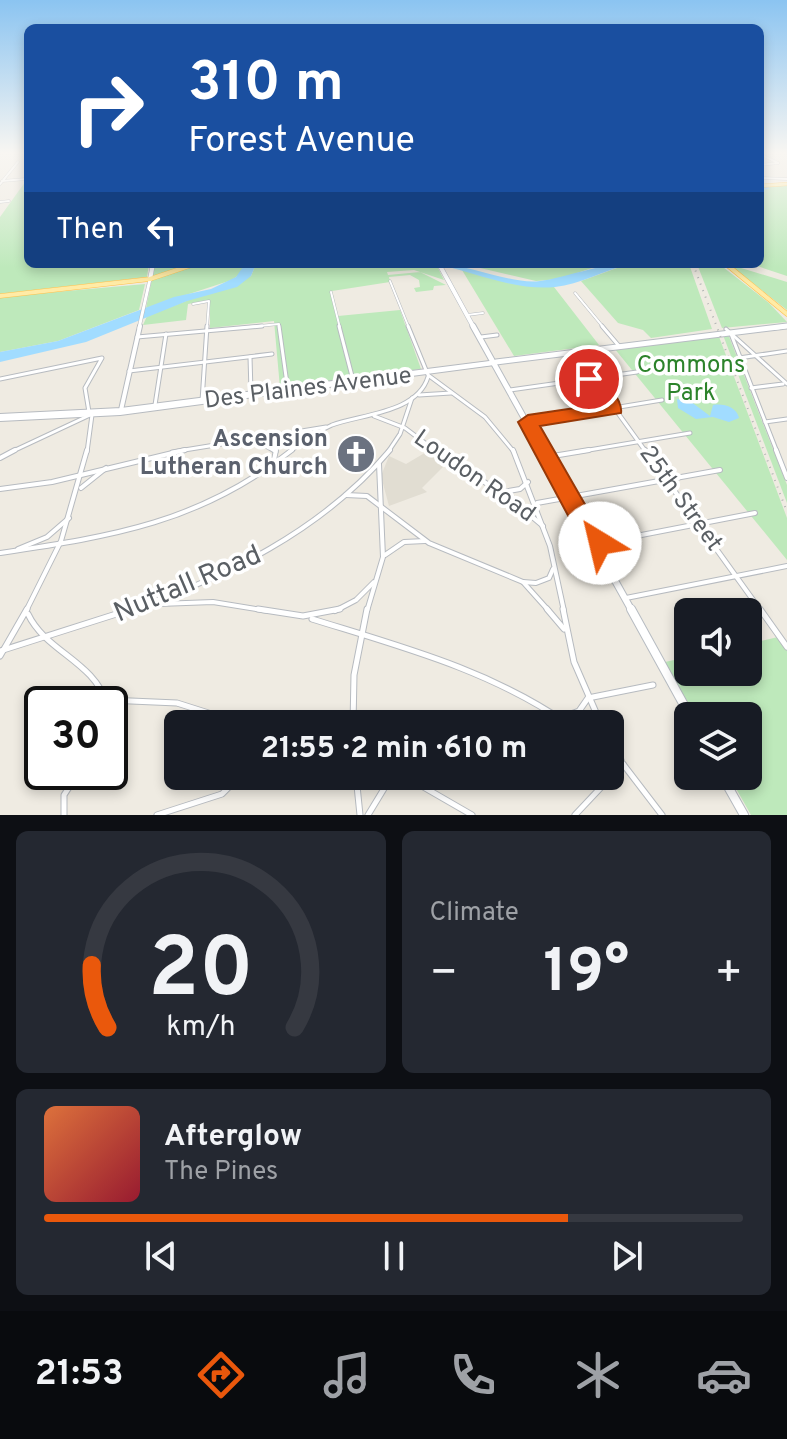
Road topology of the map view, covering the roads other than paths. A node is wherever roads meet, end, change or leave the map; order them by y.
1 (9, 201) dead end
2 (0, 202) edge
3 (152, 268) edge
4 (183, 268) edge
5 (441, 268) edge
6 (728, 268) edge
7 (150, 279) junction
8 (390, 281) dead end
9 (331, 292) dead end
10 (575, 293) dead end
11 (0, 296) edge
12 (193, 304) dead end
13 (483, 313) dead end
14 (787, 314) edge
15 (467, 315) junction
16 (787, 325) edge
17 (206, 329) junction
18 (729, 332) junction
19 (166, 334) junction
20 (497, 335) dead end
21 (137, 337) junction
22 (478, 337) junction
23 (619, 346) junction
24 (787, 351) edge
25 (574, 352) junction
26 (272, 354) dead end
27 (755, 356) junction
28 (250, 357) junction
29 (739, 358) junction
30 (205, 362) junction
31 (496, 362) junction
32 (160, 368) junction
33 (129, 371) junction
34 (637, 372) dead end
35 (427, 373) junction
36 (593, 378) junction
37 (0, 379) edge
38 (353, 382) junction
39 (787, 384) edge
40 (751, 388) junction
41 (287, 390) junction
42 (510, 390) junction
43 (251, 394) junction
44 (455, 394) junction
45 (414, 397) junction
46 (662, 400) dead end
47 (202, 401) junction
48 (154, 407) junction
49 (614, 408) junction
50 (120, 411) junction
51 (89, 413) junction
52 (57, 414) junction
53 (370, 415) junction
54 (0, 418) edge
55 (787, 419) edge
56 (528, 422) junction
57 (765, 422) junction
58 (330, 426) junction
59 (403, 427) junction
60 (52, 430) junction
61 (690, 433) dead end
62 (254, 440) junction
63 (639, 442) junction
64 (547, 457) junction
65 (0, 458) edge
66 (787, 460) edge
67 (781, 462) junction
68 (379, 464) junction
69 (109, 466) junction
70 (272, 467) junction
71 (720, 470) dead end
72 (84, 473) junction
73 (787, 478) edge
74 (528, 481) junction
75 (667, 481) junction
76 (0, 489) edge
77 (79, 490) junction
78 (503, 492) junction
79 (346, 495) junction
80 (570, 497) junction
81 (537, 503) junction
82 (382, 508) junction
83 (755, 513) dead end
84 (71, 516) junction
85 (699, 525) junction
86 (545, 527) junction
87 (429, 543) junction
88 (595, 544) junction
89 (60, 547) junction
90 (11, 552) junction
91 (0, 553) edge
92 (383, 557) junction
93 (787, 566) edge
94 (554, 567) junction
95 (736, 577) junction
96 (375, 580) junction
97 (523, 582) junction
98 (625, 599) junction
99 (155, 604) junction
100 (28, 612) junction
101 (312, 619) junction
102 (360, 633) junction
103 (566, 633) junction
104 (48, 636) junction
105 (787, 647) edge
106 (1, 652) edge
107 (653, 685) dead end
108 (97, 686) edge
109 (128, 697) edge
110 (588, 698) junction
111 (682, 702) edge
112 (193, 710) edge
113 (353, 710) edge
114 (545, 710) edge
115 (580, 710) edge
116 (594, 710) edge
117 (624, 765) edge
118 (67, 790) edge
119 (226, 790) edge
120 (357, 790) edge
121 (383, 790) edge
122 (430, 790) edge
123 (599, 790) edge
124 (730, 790) edge
125 (64, 815) edge
126 (157, 815) edge
127 (360, 815) edge
128 (368, 815) edge
129 (472, 815) edge
130 (575, 815) edge
131 (662, 815) edge
132 (744, 815) edge

1 - 2 street
3 - 7 main road
4 - 7 main road
5 - 15 main road
6 - 14 main road
7 - 11 main road
7 - 21 street
8 - 35 street
9 - 38 street
10 - 23 street
12 - 17 street
13 - 15 street
15 - 22 main road
16 - 18 main road, Des Plaines Avenue
17 - 19 street
17 - 30 street
17 - 41 street
18 - 23 main road, Des Plaines Avenue
18 - 27 street
18 - 29 street
19 - 21 street
19 - 32 street
20 - 22 street
21 - 33 street
22 - 31 main road
23 - 25 main road, Des Plaines Avenue
24 - 27 street
25 - 31 main road, Des Plaines Avenue
25 - 36 street, 25th Street
26 - 28 street
27 - 29 street
27 - 39 street
28 - 30 street
28 - 43 street
29 - 40 street
30 - 32 street
30 - 47 street
31 - 35 street, Des Plaines Avenue
31 - 42 main road
32 - 33 street
32 - 48 street
33 - 50 street
34 - 36 street
35 - 38 street, Des Plaines Avenue
35 - 44 street
35 - 45 street, Nuttall Road
36 - 42 street
36 - 49 street, 25th Street
37 - 51 street
38 - 41 street, Des Plaines Avenue
39 - 40 street
40 - 57 street
41 - 43 street, Des Plaines Avenue
42 - 56 main road
43 - 47 street, Des Plaines Avenue
44 - 45 street
44 - 74 street
45 - 53 street
45 - 59 street, Nuttall Road
46 - 49 street
47 - 48 street, Des Plaines Avenue
48 - 50 street, Des Plaines Avenue
49 - 56 street
49 - 63 street, 25th Street
50 - 51 street, Des Plaines Avenue
51 - 52 street, Des Plaines Avenue
51 - 60 street
51 - 72 street
52 - 54 street, Des Plaines Avenue
52 - 60 street
53 - 58 street
53 - 59 street, Loudon Road
55 - 57 street
56 - 64 main road
57 - 67 street
58 - 62 street
58 - 70 street
59 - 68 street, Nuttall Road
59 - 78 street, Loudon Road
60 - 65 street
61 - 63 street
62 - 69 street
62 - 70 street
63 - 64 street
63 - 75 street, 25th Street
64 - 80 main road
66 - 67 street
67 - 73 street
68 - 79 street, Nuttall Road
68 - 82 street
69 - 72 street
69 - 77 street
70 - 89 street
71 - 75 street
72 - 76 street
72 - 77 street
74 - 78 street
74 - 81 street
75 - 80 street
75 - 85 street, 25th Street
77 - 84 street
78 - 86 street, Loudon Road
79 - 82 street
79 - 99 street, Nuttall Road
80 - 81 street
80 - 88 main road
81 - 86 street
82 - 87 street
82 - 92 street
83 - 85 street
84 - 89 street
84 - 90 street
85 - 88 street
85 - 95 street, 25th Street
86 - 94 street
87 - 92 street
87 - 97 street
88 - 98 main road
89 - 90 street
89 - 100 street
90 - 91 street
92 - 96 street
93 - 95 street
94 - 97 street
94 - 103 street
95 - 98 street
95 - 105 street, 25th Street
96 - 101 street
96 - 102 street
97 - 103 street
98 - 111 main road
99 - 101 street
99 - 104 street, Nuttall Road
100 - 104 street
100 - 106 street
101 - 102 street
102 - 113 street
102 - 114 street
103 - 110 street
104 - 106 street, Nuttall Road
104 - 108 street
107 - 110 street
109 - 112 street
110 - 115 street
110 - 116 street
117 - 131 street
118 - 125 street
119 - 126 street
120 - 127 street
121 - 128 street
122 - 129 street
123 - 130 street
124 - 132 main road

